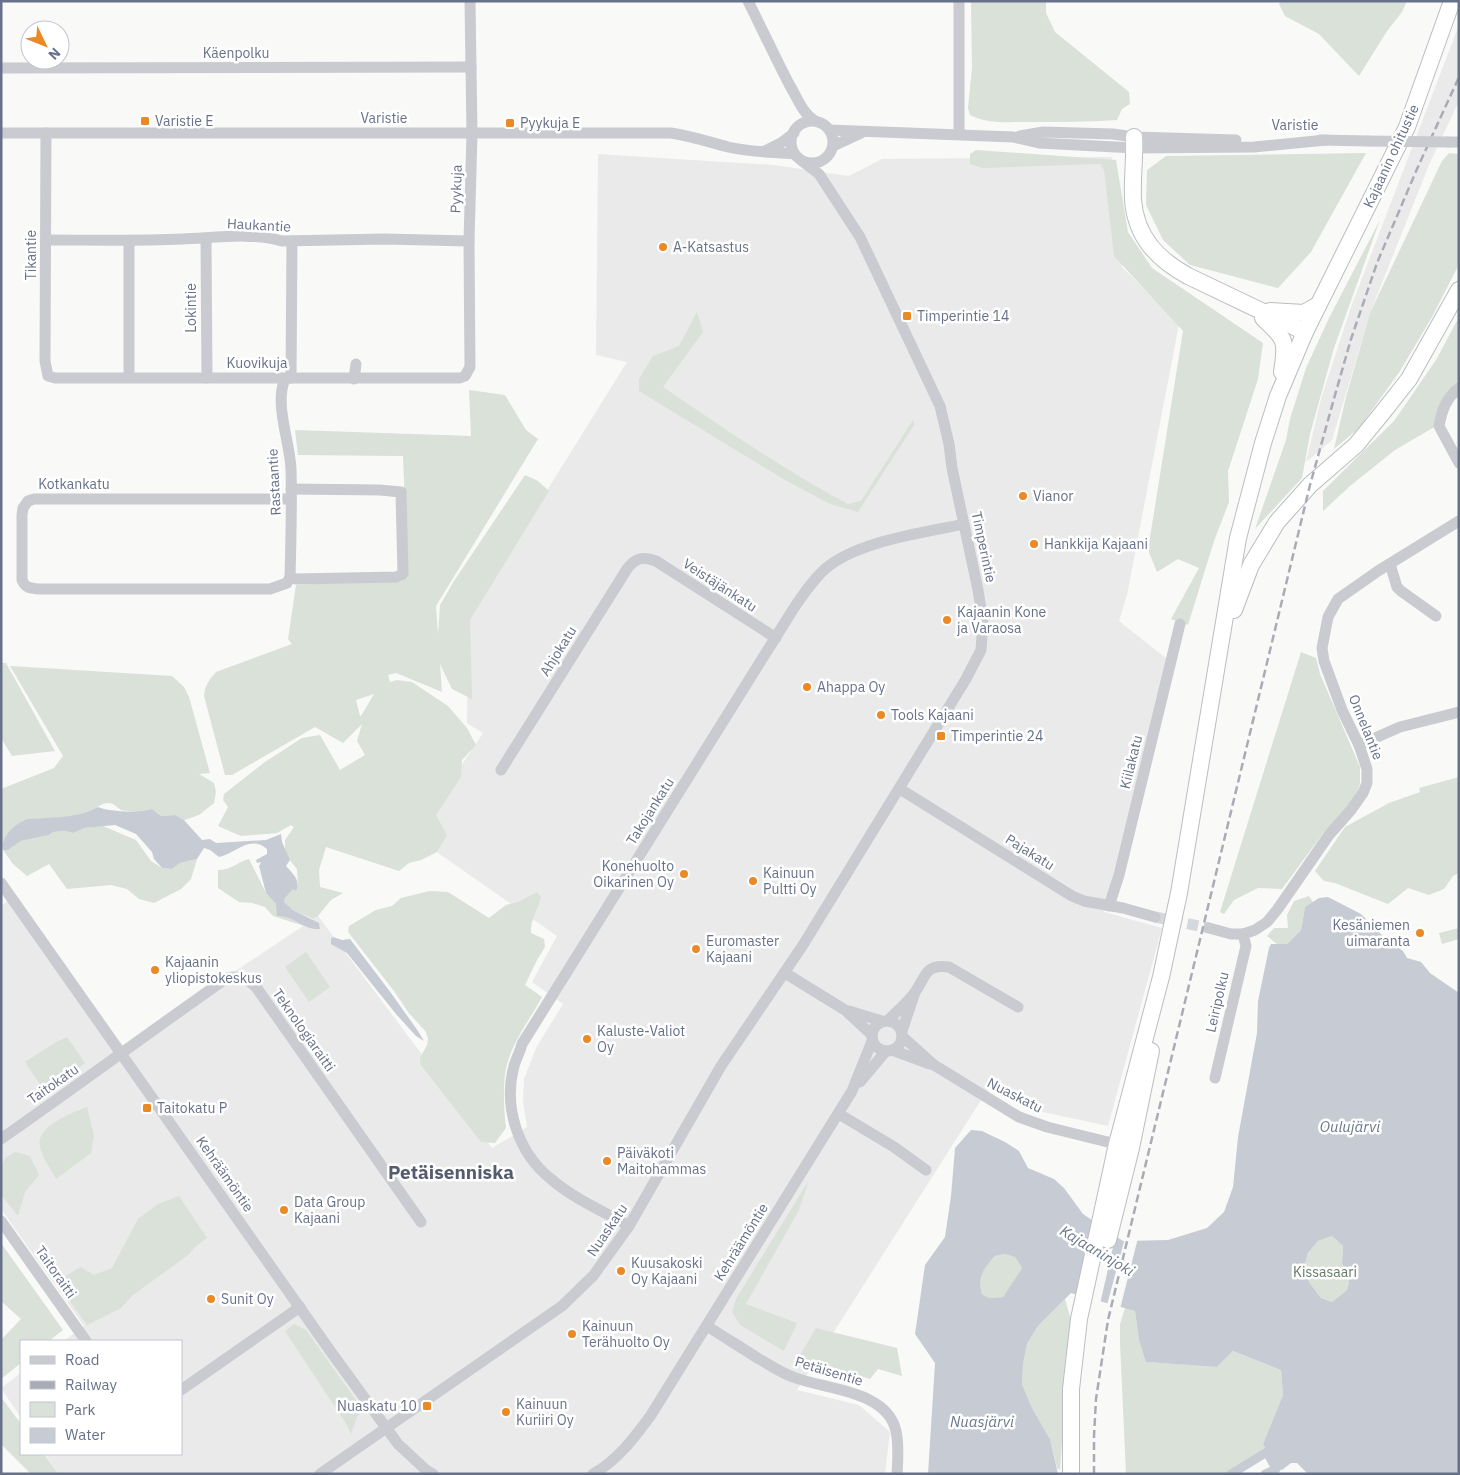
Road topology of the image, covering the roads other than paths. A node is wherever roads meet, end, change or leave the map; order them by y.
1 (470, 1) edge
2 (748, 1) edge
3 (960, 1) edge
4 (1452, 1) edge
5 (471, 67) junction
6 (1, 68) edge
7 (797, 100) junction
8 (815, 122) junction
9 (795, 130) junction
10 (830, 130) junction
11 (863, 132) junction
12 (1, 133) edge
13 (46, 133) junction
14 (472, 134) junction
15 (959, 134) junction
16 (1453, 142) edge
17 (1134, 143) junction
18 (833, 146) junction
19 (765, 151) junction
20 (798, 158) junction
21 (826, 158) junction
22 (830, 190) junction
23 (206, 239) junction
24 (46, 240) junction
25 (128, 241) junction
26 (469, 241) junction
27 (292, 242) junction
28 (1459, 290) edge
29 (1318, 305) junction
30 (1254, 308) junction
31 (1305, 332) junction
32 (356, 364) dead end
33 (48, 376) joint
34 (465, 376) joint
35 (129, 377) junction
36 (207, 378) junction
37 (288, 379) junction
38 (354, 379) junction
39 (1459, 388) edge
40 (1278, 396) junction
41 (1459, 463) edge
42 (291, 494) junction
43 (1459, 520) edge
44 (964, 524) junction
45 (648, 558) joint
46 (1390, 564) junction
47 (289, 580) junction
48 (1436, 616) dead end
49 (1180, 624) dead end
50 (776, 638) junction
51 (1222, 640) junction
52 (1459, 712) edge
53 (1359, 745) junction
54 (501, 770) dead end
55 (900, 789) junction
56 (1, 883) edge
57 (1109, 906) junction
58 (1155, 917) tunnel mouth
59 (1209, 928) tunnel mouth
60 (1243, 934) junction
61 (784, 973) junction
62 (914, 994) junction
63 (1018, 1007) dead end
64 (845, 1010) junction
65 (885, 1021) junction
66 (902, 1034) junction
67 (872, 1038) junction
68 (889, 1051) junction
69 (120, 1053) junction
70 (934, 1066) junction
71 (1215, 1078) dead end
72 (852, 1091) junction
73 (839, 1114) junction
74 (1, 1139) edge
75 (1124, 1146) junction
76 (926, 1170) dead end
77 (1, 1221) edge
78 (421, 1222) dead end
79 (629, 1226) junction
80 (300, 1307) junction
81 (707, 1326) junction
82 (85, 1340) edge
83 (182, 1389) edge
84 (386, 1428) junction
85 (320, 1474) edge
86 (433, 1474) edge
87 (593, 1474) edge
88 (897, 1474) edge
89 (1071, 1474) edge

1 - 5 street, Pyykuja
2 - 7 street
3 - 15 street
4 - 29 highway, Kajaanin ohitustie
5 - 6 street, Käenpolku
5 - 14 street, Pyykuja
7 - 8 street
7 - 9 street
8 - 9 street
8 - 10 street
9 - 19 street
9 - 20 street
10 - 11 street, Varistie
10 - 18 street
11 - 15 street, Varistie
11 - 18 street
12 - 13 street, Varistie
13 - 14 street, Varistie
13 - 24 street, Tikantie
14 - 19 street, Varistie
14 - 26 street, Pyykuja
15 - 17 street, Varistie
16 - 17 street, Varistie, bridge
17 - 30 highway
18 - 21 street
19 - 20 street, Varistie
20 - 21 street
20 - 22 street, Timperintie
21 - 22 street, Timperintie
22 - 44 street, Timperintie
23 - 25 street, Haukantie
23 - 27 street, Haukantie
23 - 36 street, Lokintie
24 - 25 street, Haukantie
24 - 33 street, Tikantie
25 - 35 street
26 - 27 street, Haukantie
26 - 34 street, Pyykuja
27 - 37 street, Rastaantie
28 - 51 highway
29 - 30 highway
29 - 31 highway, Kajaanin ohitustie
30 - 31 highway
30 - 40 highway
31 - 40 highway, Kajaanin ohitustie
32 - 38 street
33 - 35 street, Kuovikuja
34 - 38 street, Kuovikuja
35 - 36 street, Kuovikuja
36 - 37 street, Kuovikuja
37 - 38 street, Kuovikuja
37 - 42 street, Rastaantie
39 - 41 street
40 - 51 highway
42 - 47 street, Rastaantie
42 - 47 street
42 - 47 street, Kotkankatu
43 - 46 street, Onnelantie
44 - 50 street, Takojankatu
44 - 55 street, Timperintie
45 - 50 street, Veistäjänkatu
45 - 54 street, Ahjokatu
46 - 48 street
46 - 53 street, Onnelantie
49 - 57 street, Kiilakatu
50 - 79 street, Takojankatu
51 - 75 highway
52 - 53 street
53 - 60 street, Onnelantie
55 - 57 street, Pajakatu
55 - 61 street, Timperintie
56 - 69 street, Kehräämöntie
57 - 58 street, Pajakatu
59 - 60 street
60 - 71 street, Leiripolku
61 - 64 street
61 - 79 street, Nuaskatu
62 - 63 street
62 - 65 street
62 - 66 street
64 - 65 street
64 - 67 street
65 - 66 street
65 - 67 street
66 - 68 street
66 - 70 street, Nuaskatu
67 - 68 street
67 - 72 street, Kehräämöntie
68 - 70 street, Nuaskatu
68 - 72 street, Kehräämöntie
69 - 74 street, Taitokatu
69 - 78 street, Teknologiaraitti
69 - 80 street, Kehräämöntie
70 - 75 street, Nuaskatu
72 - 73 street, Kehräämöntie
73 - 76 street
73 - 81 street, Kehräämöntie
75 - 89 highway
77 - 82 street, Taitoraitti
79 - 84 street, Nuaskatu
80 - 83 street
80 - 84 street, Kehräämöntie
81 - 87 street, Kehräämöntie
81 - 88 street, Petäisentie
84 - 85 street, Nuaskatu
84 - 86 street, Kehräämöntie

